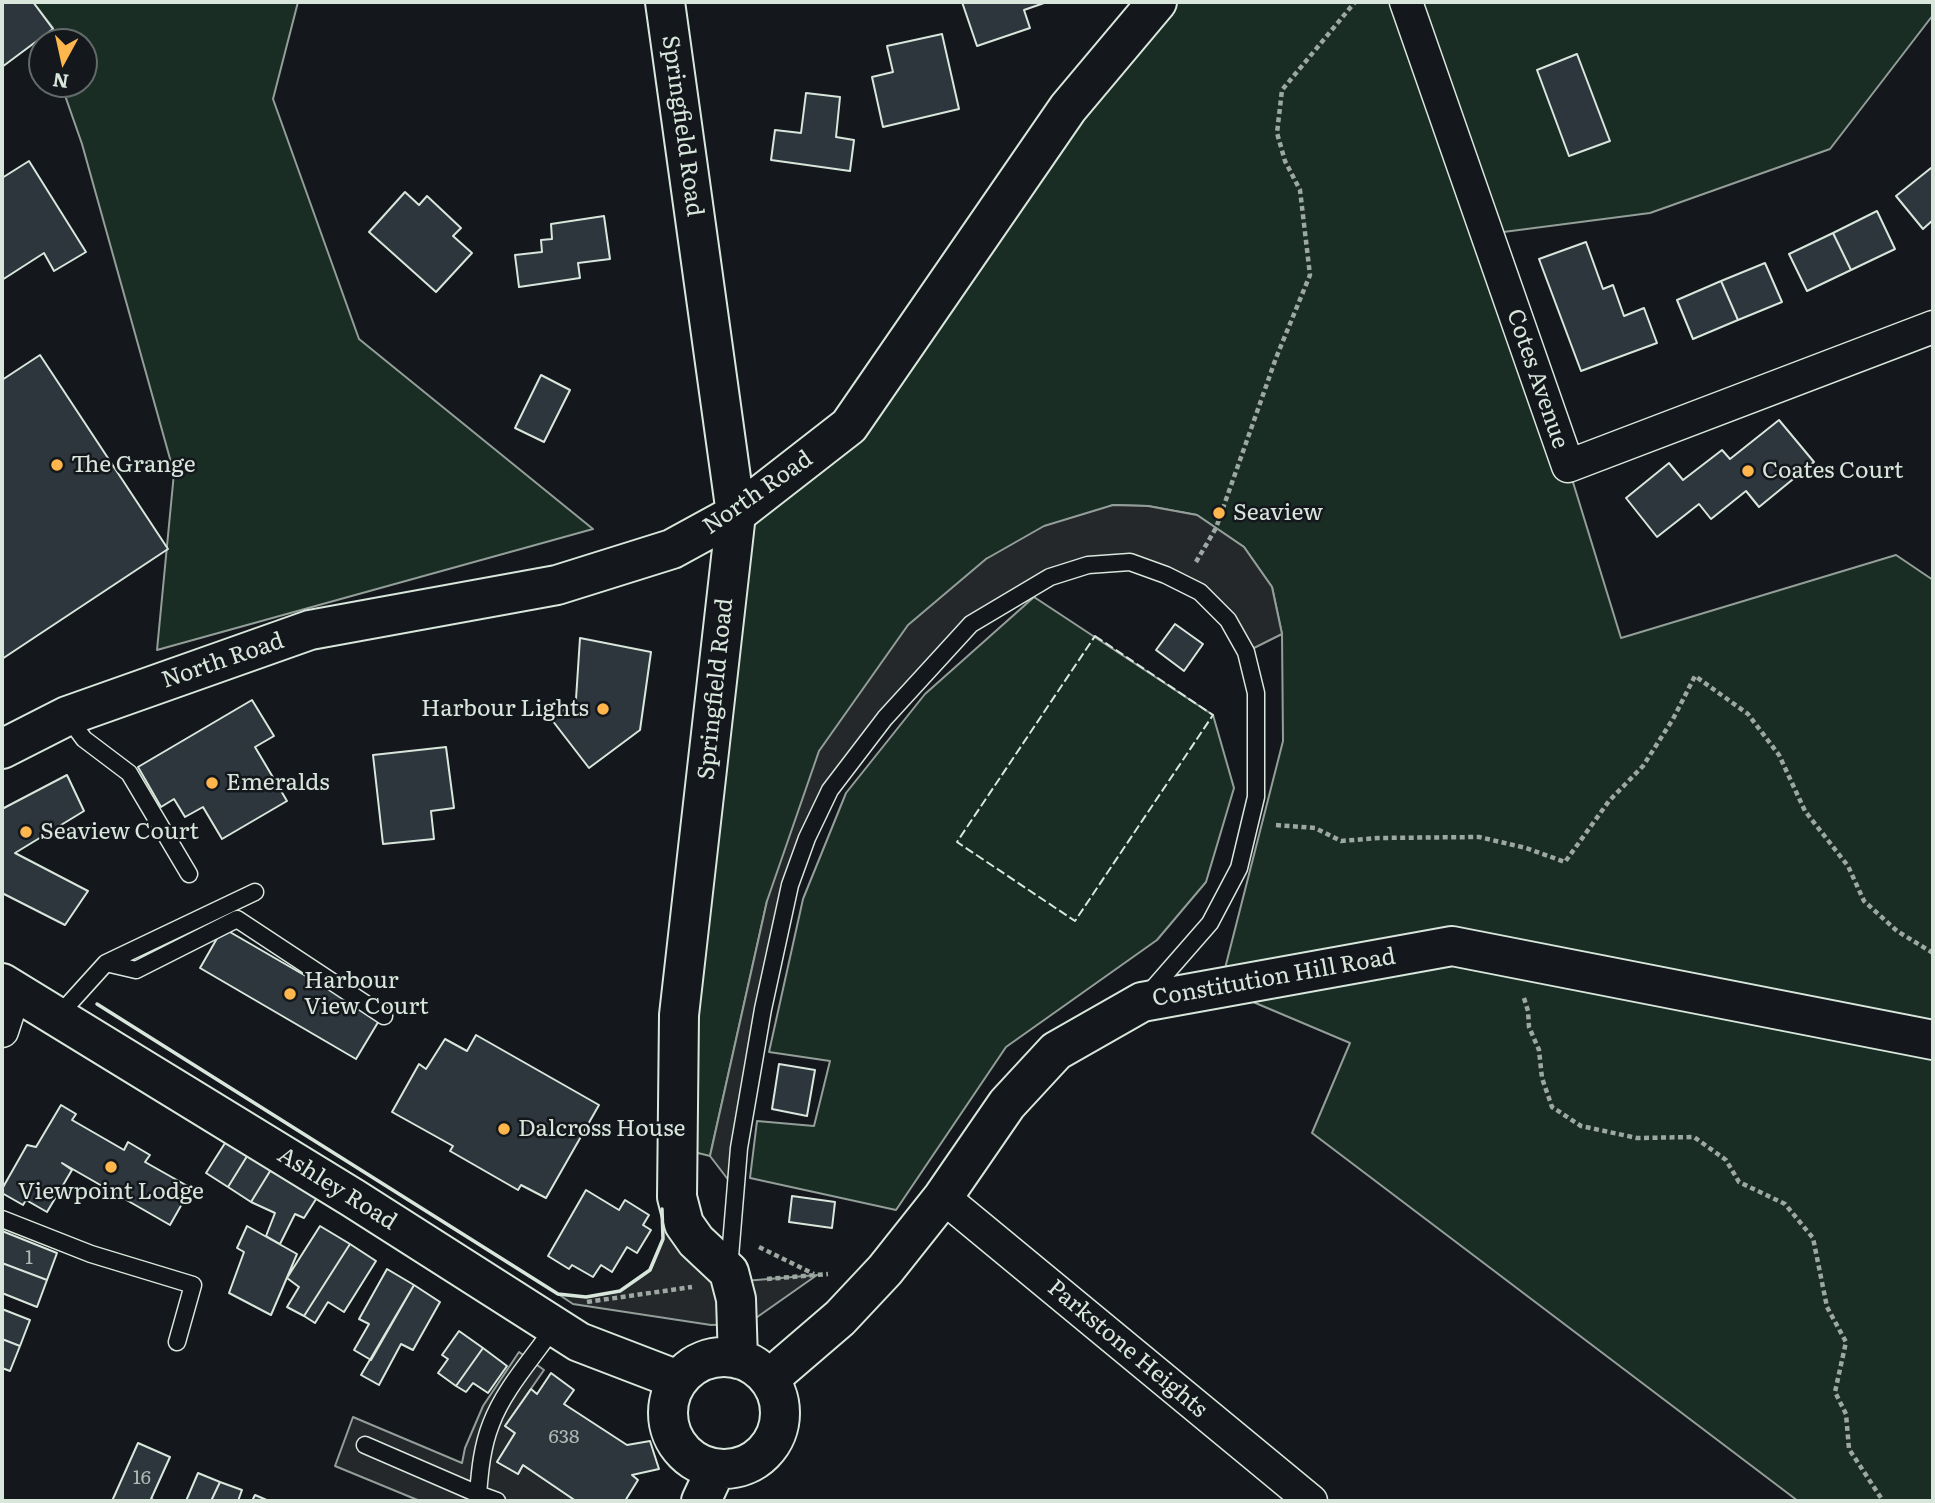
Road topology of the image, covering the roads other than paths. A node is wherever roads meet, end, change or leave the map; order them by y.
1 (664, 2) edge
2 (1157, 2) edge
3 (1406, 2) edge
4 (1933, 327) edge
5 (736, 514) junction
6 (67, 716) junction
7 (2, 749) edge
8 (189, 874) dead end
9 (255, 892) dead end
10 (106, 963) junction
11 (9, 987) edge
12 (1142, 1002) junction
13 (58, 1016) junction
14 (384, 1016) dead end
15 (2, 1031) edge
16 (1933, 1040) edge
17 (943, 1197) junction
18 (2, 1219) edge
19 (730, 1277) junction
20 (554, 1327) junction
21 (177, 1342) dead end
22 (754, 1369) junction
23 (678, 1380) junction
24 (365, 1446) dead end
25 (709, 1485) edge
26 (478, 1494) junction
27 (497, 1501) edge
28 (1311, 1501) edge

1 - 5 street, Springfield Road
2 - 5 street, North Road
3 - 4 street, Cotes Avenue
5 - 6 street, North Road
5 - 19 street, Springfield Road
6 - 7 street, North Road
6 - 8 lane
9 - 10 lane
10 - 13 lane
10 - 14 lane
11 - 13 street, Ashley Road
11 - 15 street
12 - 16 street, Constitution Hill Road
12 - 17 street, Constitution Hill Road
12 - 19 lane
13 - 20 street, Ashley Road
17 - 22 street, Constitution Hill Road
17 - 28 street, Parkstone Heights
18 - 21 lane
19 - 22 street
20 - 23 street, Ashley Road
20 - 26 lane
22 - 23 street
22 - 25 street
23 - 25 street
24 - 26 lane
26 - 27 lane

